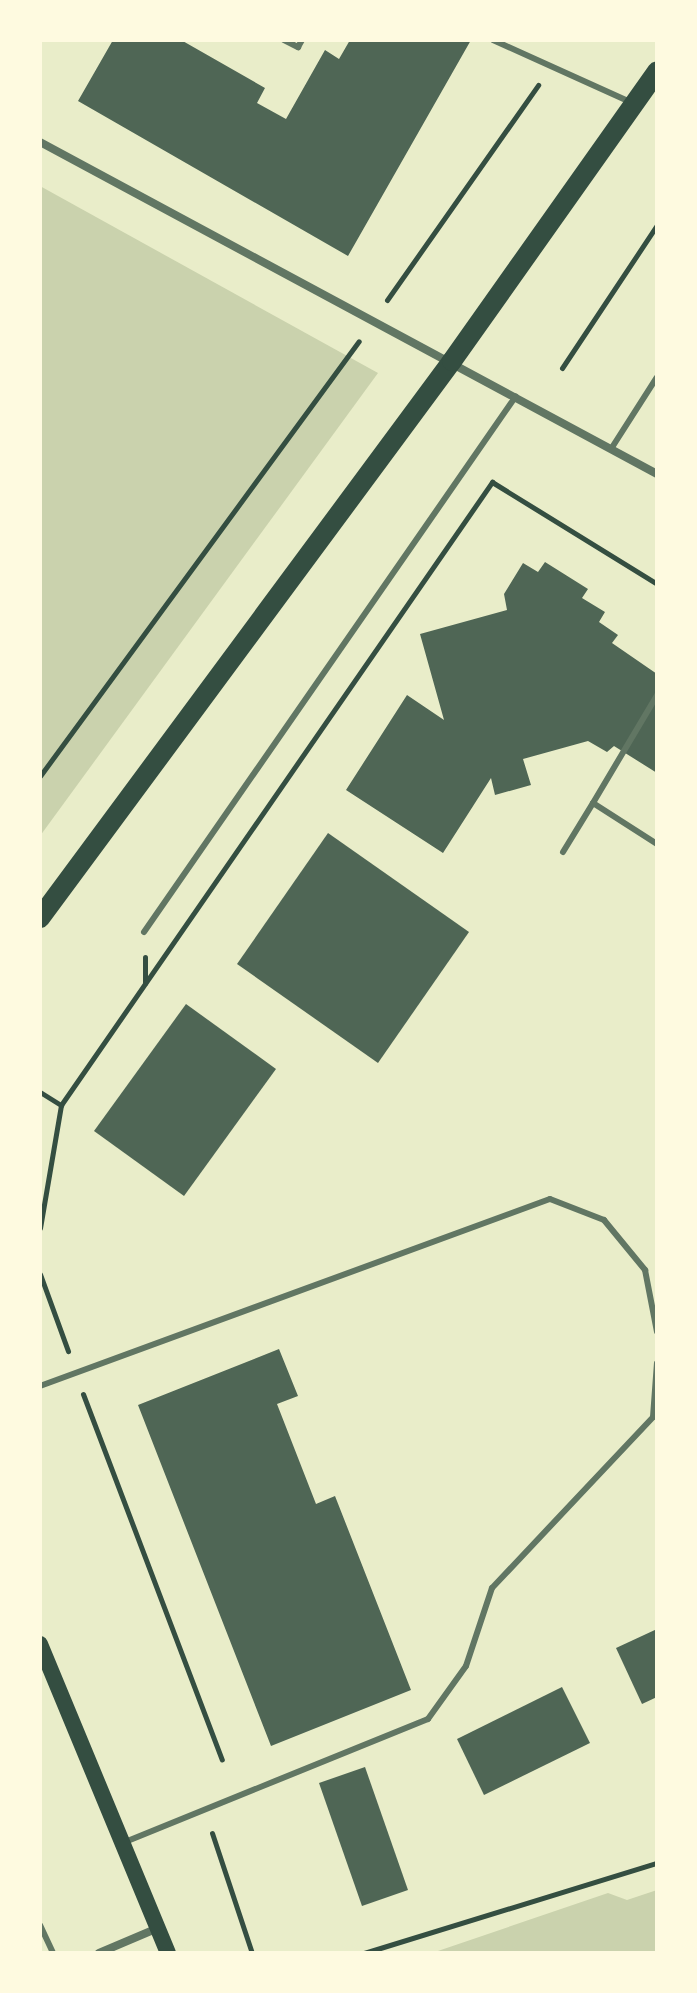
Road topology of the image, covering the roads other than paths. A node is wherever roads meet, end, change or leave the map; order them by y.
1 (284, 40) edge
2 (302, 40) edge
3 (493, 40) edge
4 (657, 71) edge
5 (634, 103) junction
6 (40, 142) edge
7 (452, 361) junction
8 (657, 377) edge
9 (516, 396) junction
10 (611, 449) junction
11 (657, 474) edge
12 (657, 695) edge
13 (593, 803) junction
14 (657, 844) edge
15 (563, 852) dead end
16 (40, 918) edge
17 (144, 932) dead end
18 (657, 1332) edge
19 (657, 1363) edge
20 (40, 1386) edge
21 (40, 1644) edge
22 (125, 1842) junction
23 (40, 1925) edge
24 (158, 1928) junction
25 (53, 1953) edge
26 (99, 1953) edge
27 (168, 1953) edge

1 - 2 lane
3 - 5 lane
4 - 5 main road
5 - 7 main road
6 - 7 street
7 - 9 street
7 - 16 main road
8 - 10 lane
9 - 10 street
9 - 17 lane
10 - 11 street
12 - 13 lane
13 - 14 lane
13 - 15 lane
18 - 20 lane
19 - 22 lane
21 - 22 main road
22 - 24 main road
23 - 25 lane
24 - 26 street
24 - 27 main road

